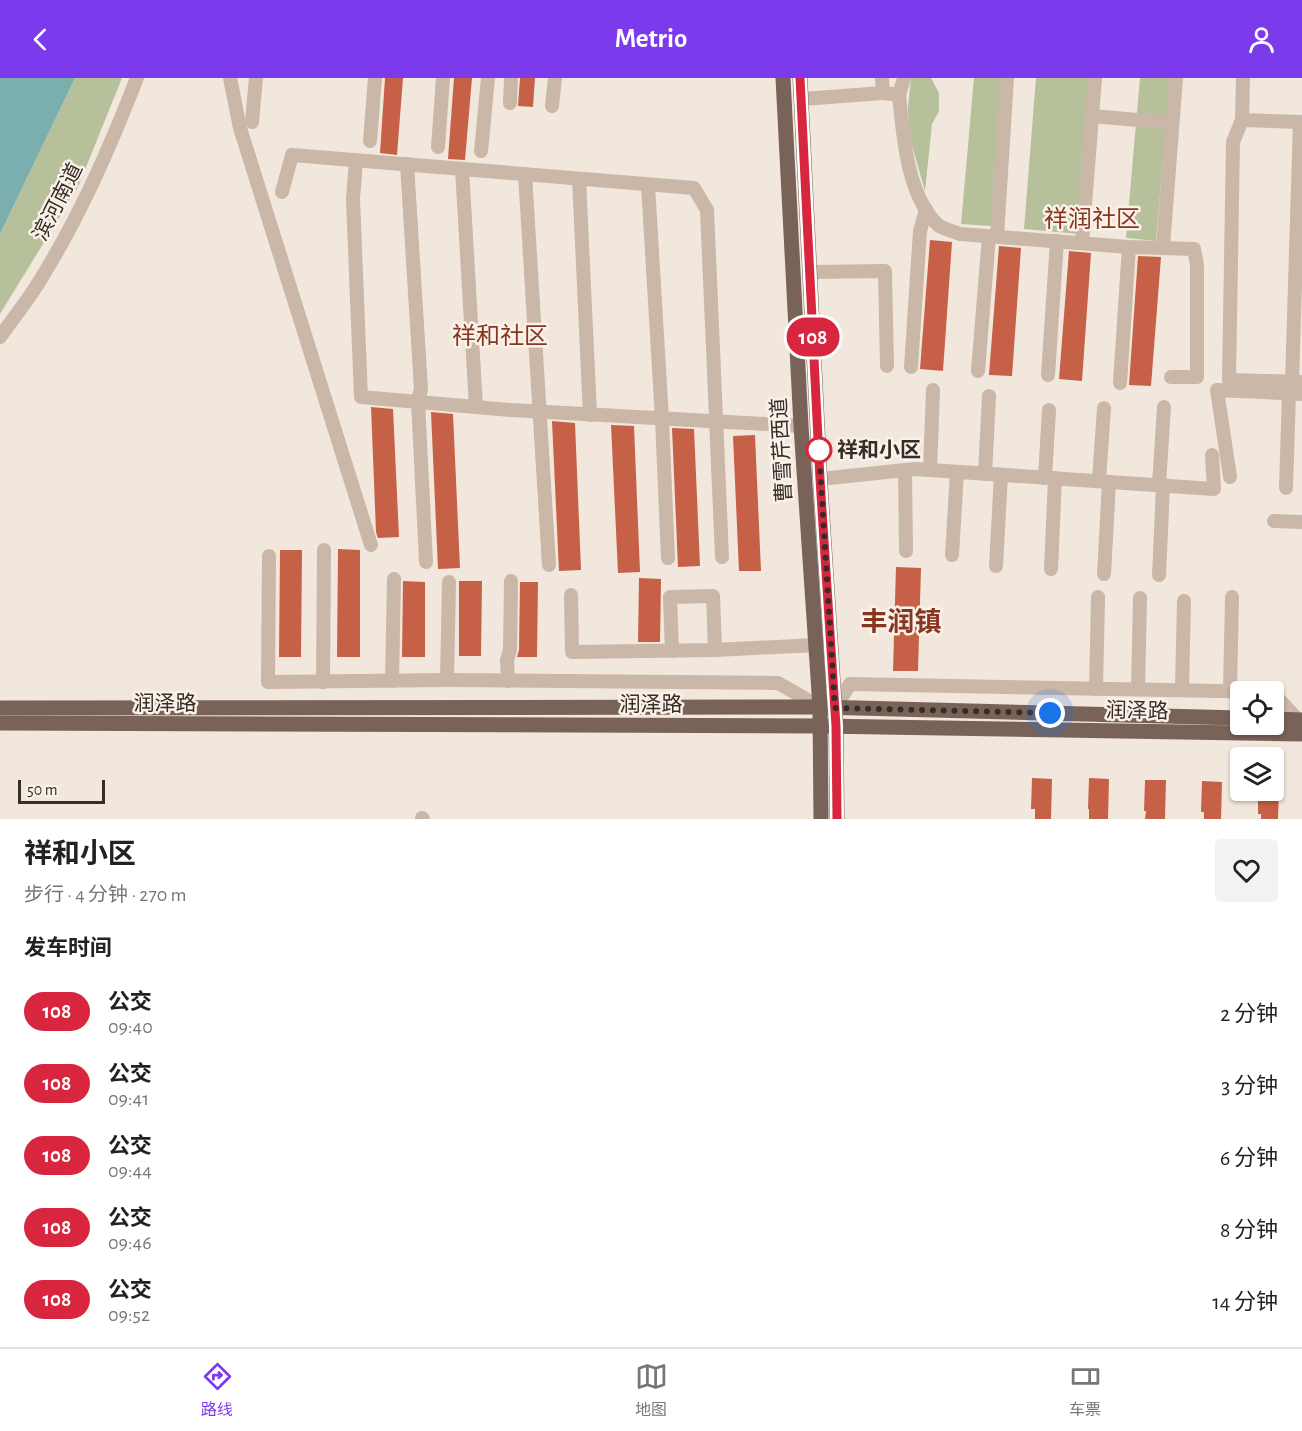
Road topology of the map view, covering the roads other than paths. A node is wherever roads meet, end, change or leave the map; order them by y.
1 (137, 78) edge
2 (230, 78) edge
3 (256, 78) edge
4 (375, 78) edge
5 (443, 78) edge
6 (488, 78) edge
7 (511, 78) edge
8 (555, 78) edge
9 (783, 78) edge
10 (800, 78) edge
11 (882, 78) edge
12 (904, 78) edge
13 (1007, 78) edge
14 (1095, 78) edge
15 (1176, 78) edge
16 (1243, 78) edge
17 (883, 93) junction
18 (899, 95) junction
19 (802, 99) junction
20 (510, 103) dead end
21 (552, 106) dead end
22 (1092, 116) junction
23 (1242, 120) junction
24 (252, 122) dead end
25 (1301, 122) edge
26 (1172, 123) junction
27 (370, 141) dead end
28 (438, 147) dead end
29 (481, 151) dead end
30 (356, 160) junction
31 (407, 164) junction
32 (462, 169) junction
33 (525, 174) junction
34 (579, 179) junction
35 (648, 185) junction
36 (282, 192) dead end
37 (926, 209) junction
38 (993, 236) junction
39 (1057, 241) junction
40 (1082, 243) junction
41 (1129, 247) junction
42 (1163, 248) junction
43 (810, 272) junction
44 (0, 337) edge
45 (887, 366) dead end
46 (911, 367) dead end
47 (978, 371) dead end
48 (1048, 375) dead end
49 (1171, 377) dead end
50 (1120, 383) dead end
51 (1296, 388) edge
52 (933, 390) dead end
53 (989, 396) dead end
54 (418, 401) junction
55 (476, 407) junction
56 (1164, 407) dead end
57 (1104, 408) dead end
58 (1049, 410) dead end
59 (540, 412) junction
60 (590, 415) junction
61 (662, 419) junction
62 (717, 422) junction
63 (801, 426) junction
64 (1212, 455) dead end
65 (905, 470) junction
66 (930, 470) junction
67 (957, 472) junction
68 (985, 474) junction
69 (1001, 475) junction
70 (1230, 477) dead end
71 (1050, 478) junction
72 (820, 479) junction
73 (1104, 482) junction
74 (1161, 485) junction
75 (1286, 488) dead end
76 (1274, 521) dead end
77 (1302, 522) edge
78 (371, 545) dead end
79 (324, 550) dead end
80 (906, 551) dead end
81 (952, 555) dead end
82 (269, 556) dead end
83 (722, 557) dead end
84 (668, 558) dead end
85 (426, 562) dead end
86 (549, 566) dead end
87 (996, 566) dead end
88 (1051, 568) dead end
89 (1104, 574) dead end
90 (1159, 575) dead end
91 (394, 579) dead end
92 (510, 581) dead end
93 (449, 582) dead end
94 (571, 595) dead end
95 (1098, 597) dead end
96 (1232, 597) dead end
97 (1140, 598) dead end
98 (1184, 601) dead end
99 (816, 645) junction
100 (715, 650) junction
101 (672, 651) junction
102 (447, 680) junction
103 (392, 681) junction
104 (508, 681) junction
105 (1230, 681) edge
106 (323, 682) junction
107 (1096, 689) junction
108 (1138, 689) junction
109 (1182, 689) junction
110 (1230, 690) edge
111 (1284, 704) edge
112 (827, 707) junction
113 (0, 708) edge
114 (1230, 718) edge
115 (1299, 719) edge
116 (0, 723) edge
117 (828, 726) junction
118 (1302, 735) edge
119 (821, 819) edge
120 (837, 819) edge

1 - 44 street, 滨河南道
2 - 78 street
3 - 24 street
4 - 27 street
5 - 28 street
6 - 29 street
7 - 20 street
8 - 21 street
9 - 63 main road, 曹雪芹西道
10 - 19 main road, 曹雪芹西道
11 - 17 street
12 - 18 street
13 - 38 street
14 - 22 street
15 - 26 street
16 - 23 street
17 - 18 street
17 - 19 street
18 - 37 street
19 - 43 main road, 曹雪芹西道
22 - 26 street
22 - 40 street
23 - 25 street
23 - 51 street
25 - 51 street
26 - 42 street
30 - 31 street
30 - 36 street
30 - 54 street
31 - 32 street
31 - 54 street
32 - 33 street
32 - 55 street
33 - 34 street
33 - 59 street
34 - 35 street
34 - 60 street
35 - 61 street
35 - 62 street
37 - 38 street
37 - 46 street
38 - 39 street
38 - 47 street
39 - 40 street
39 - 48 street
40 - 41 street
41 - 42 street
41 - 50 street
42 - 49 street
43 - 45 street
43 - 72 main road, 曹雪芹西道
51 - 70 street
51 - 75 street
52 - 66 street
53 - 68 street
54 - 55 street
54 - 85 street
55 - 59 street
56 - 74 street
57 - 73 street
58 - 71 street
59 - 60 street
59 - 86 street
60 - 61 street
61 - 62 street
61 - 84 street
62 - 63 street
62 - 83 street
63 - 99 main road, 曹雪芹西道
64 - 74 street
65 - 66 street
65 - 72 street
65 - 80 street
66 - 67 street
67 - 68 street
67 - 81 street
68 - 69 street
69 - 71 street
69 - 87 street
71 - 73 street
71 - 88 street
72 - 112 main road, 曹雪芹西道
73 - 74 street
73 - 89 street
74 - 90 street
76 - 77 street
79 - 106 street
82 - 106 street
91 - 103 street
92 - 104 street
93 - 102 street
94 - 101 street
95 - 107 street
96 - 105 street
97 - 108 street
98 - 109 street
99 - 100 street
99 - 112 main road, 曹雪芹西道
100 - 101 street
100 - 101 street
102 - 103 street
102 - 104 street
103 - 106 street
104 - 112 street
107 - 108 street
107 - 112 street
108 - 109 street
109 - 110 street
111 - 115 street
112 - 113 main road, 润泽路
112 - 114 main road, 润泽路
112 - 117 main road, 曹雪芹西道
116 - 117 main road, 润泽路
117 - 118 main road, 润泽路
117 - 119 main road, 曹雪芹西道
117 - 120 main road, 曹雪芹西道

